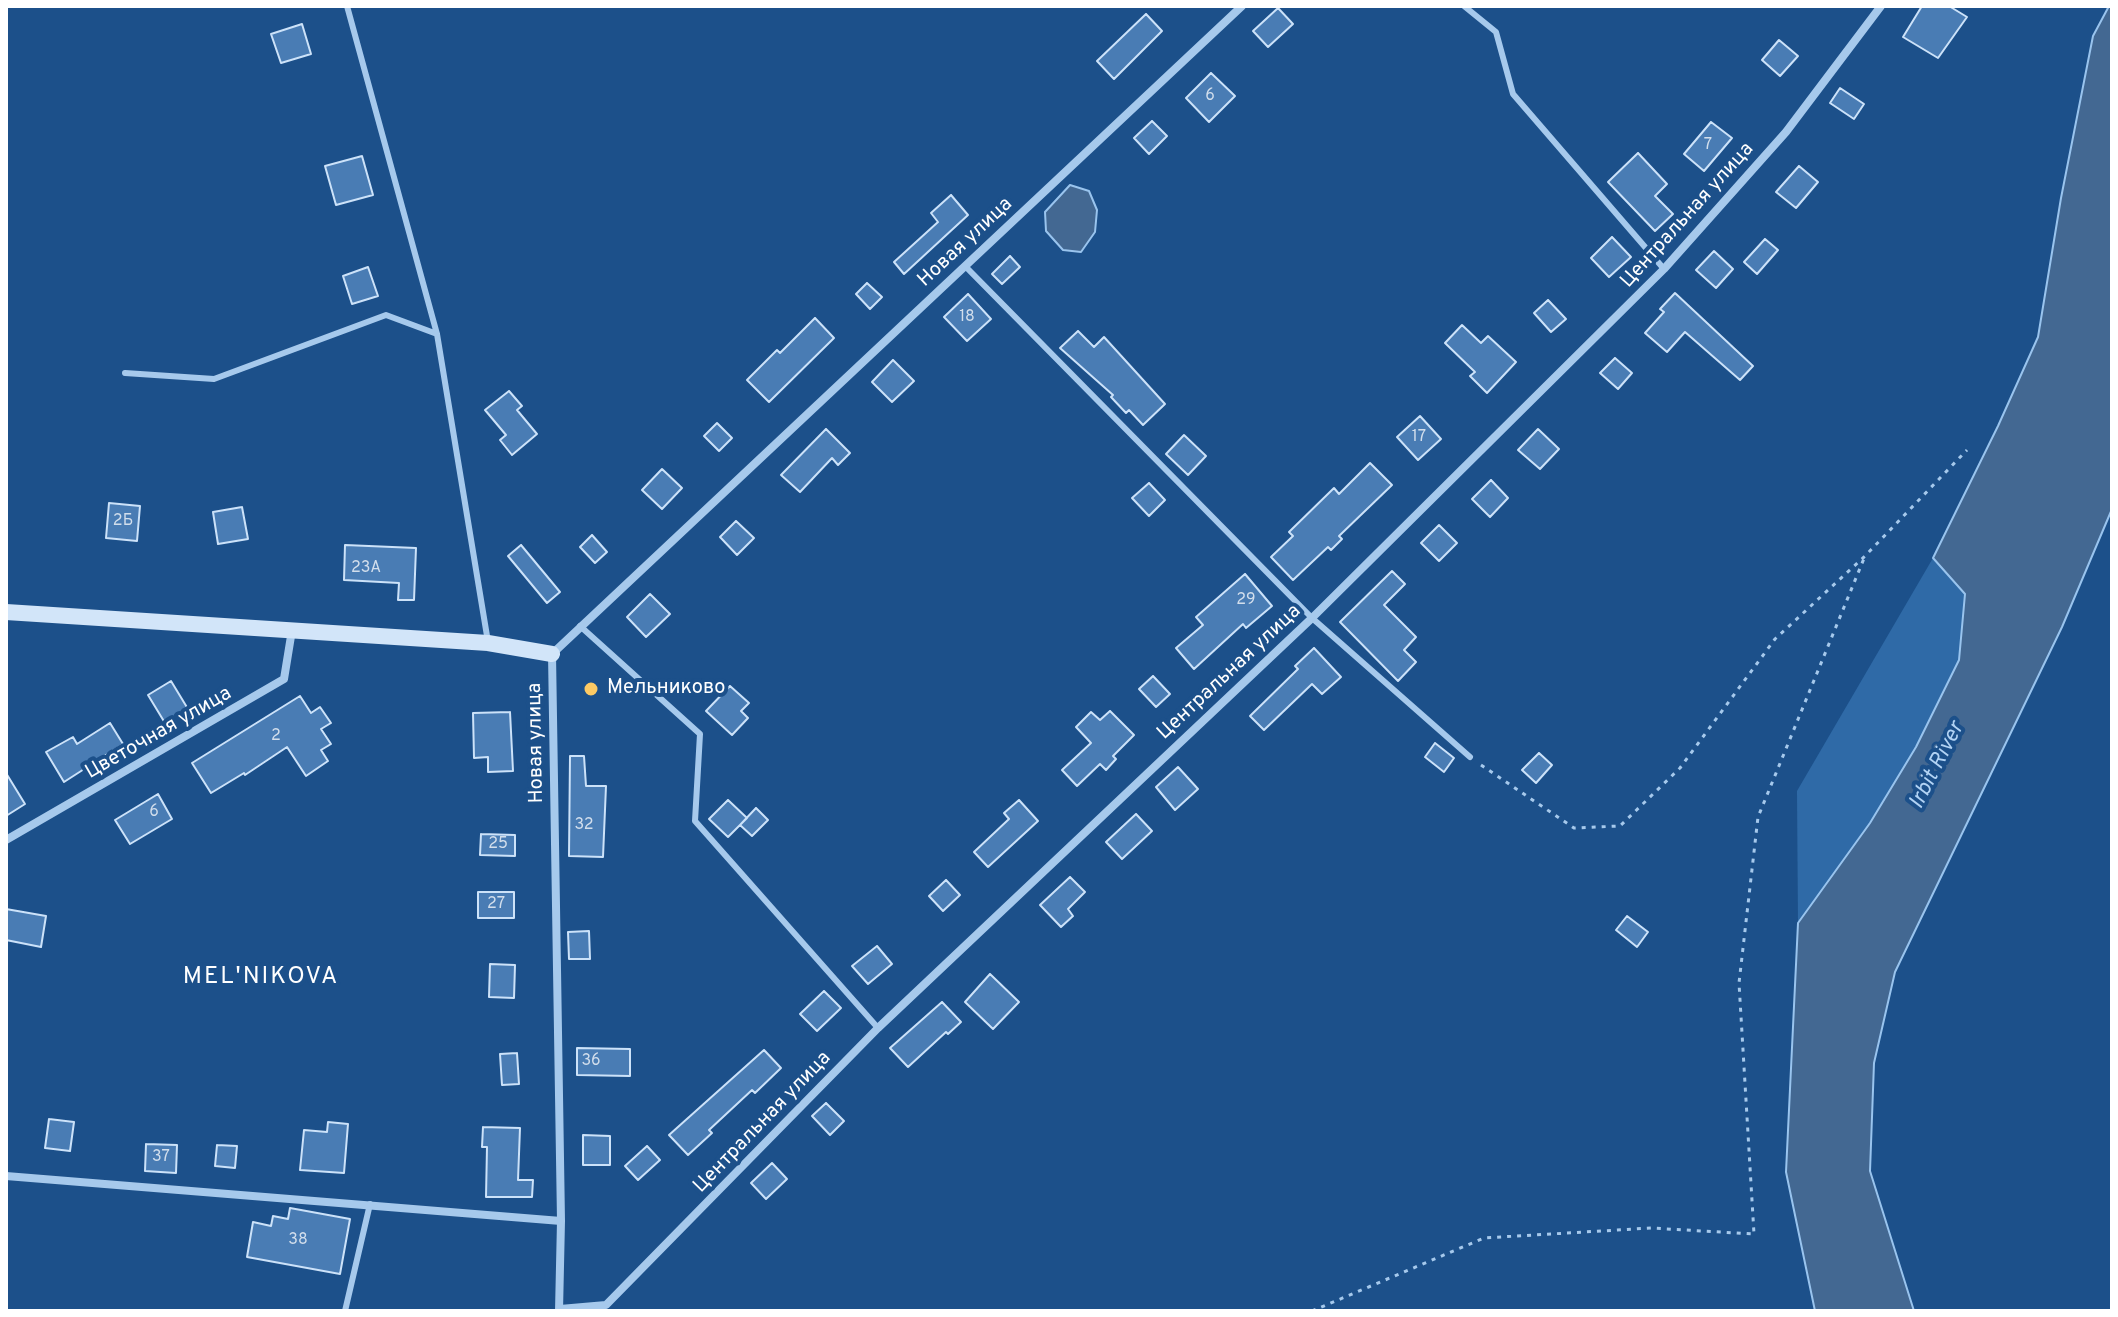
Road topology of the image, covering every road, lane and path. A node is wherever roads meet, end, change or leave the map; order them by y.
1 (347, 6) edge
2 (1242, 6) edge
3 (1464, 6) edge
4 (1881, 6) edge
5 (965, 266) junction
6 (1664, 269) junction
7 (437, 334) junction
8 (125, 373) dead end
9 (1967, 450) dead end
10 (1865, 556) junction
11 (6, 612) edge
12 (1312, 618) junction
13 (580, 626) junction
14 (292, 630) junction
15 (488, 643) junction
16 (552, 654) junction
17 (1470, 757) joint
18 (6, 840) edge
19 (878, 1028) junction
20 (6, 1176) edge
21 (370, 1204) junction
22 (561, 1221) junction
23 (606, 1305) junction
24 (560, 1310) edge
25 (345, 1311) edge
26 (616, 1311) edge
27 (1312, 1311) edge

1 - 7 lane
2 - 5 street, Новая улица
3 - 6 lane
4 - 6 street, Центральная улица
5 - 12 lane
5 - 13 street, Новая улица
6 - 12 street, Центральная улица
7 - 8 lane
7 - 15 lane
9 - 10 path
10 - 17 path
10 - 27 path
11 - 14 street
12 - 17 lane
12 - 19 street, Центральная улица
13 - 16 street, Новая улица
13 - 19 lane
14 - 15 street
14 - 18 street, Цветочная улица
15 - 16 street
16 - 22 street, Новая улица
19 - 23 street, Центральная улица
20 - 21 street
21 - 22 street
21 - 25 lane
22 - 24 street
23 - 24 street
23 - 26 lane

